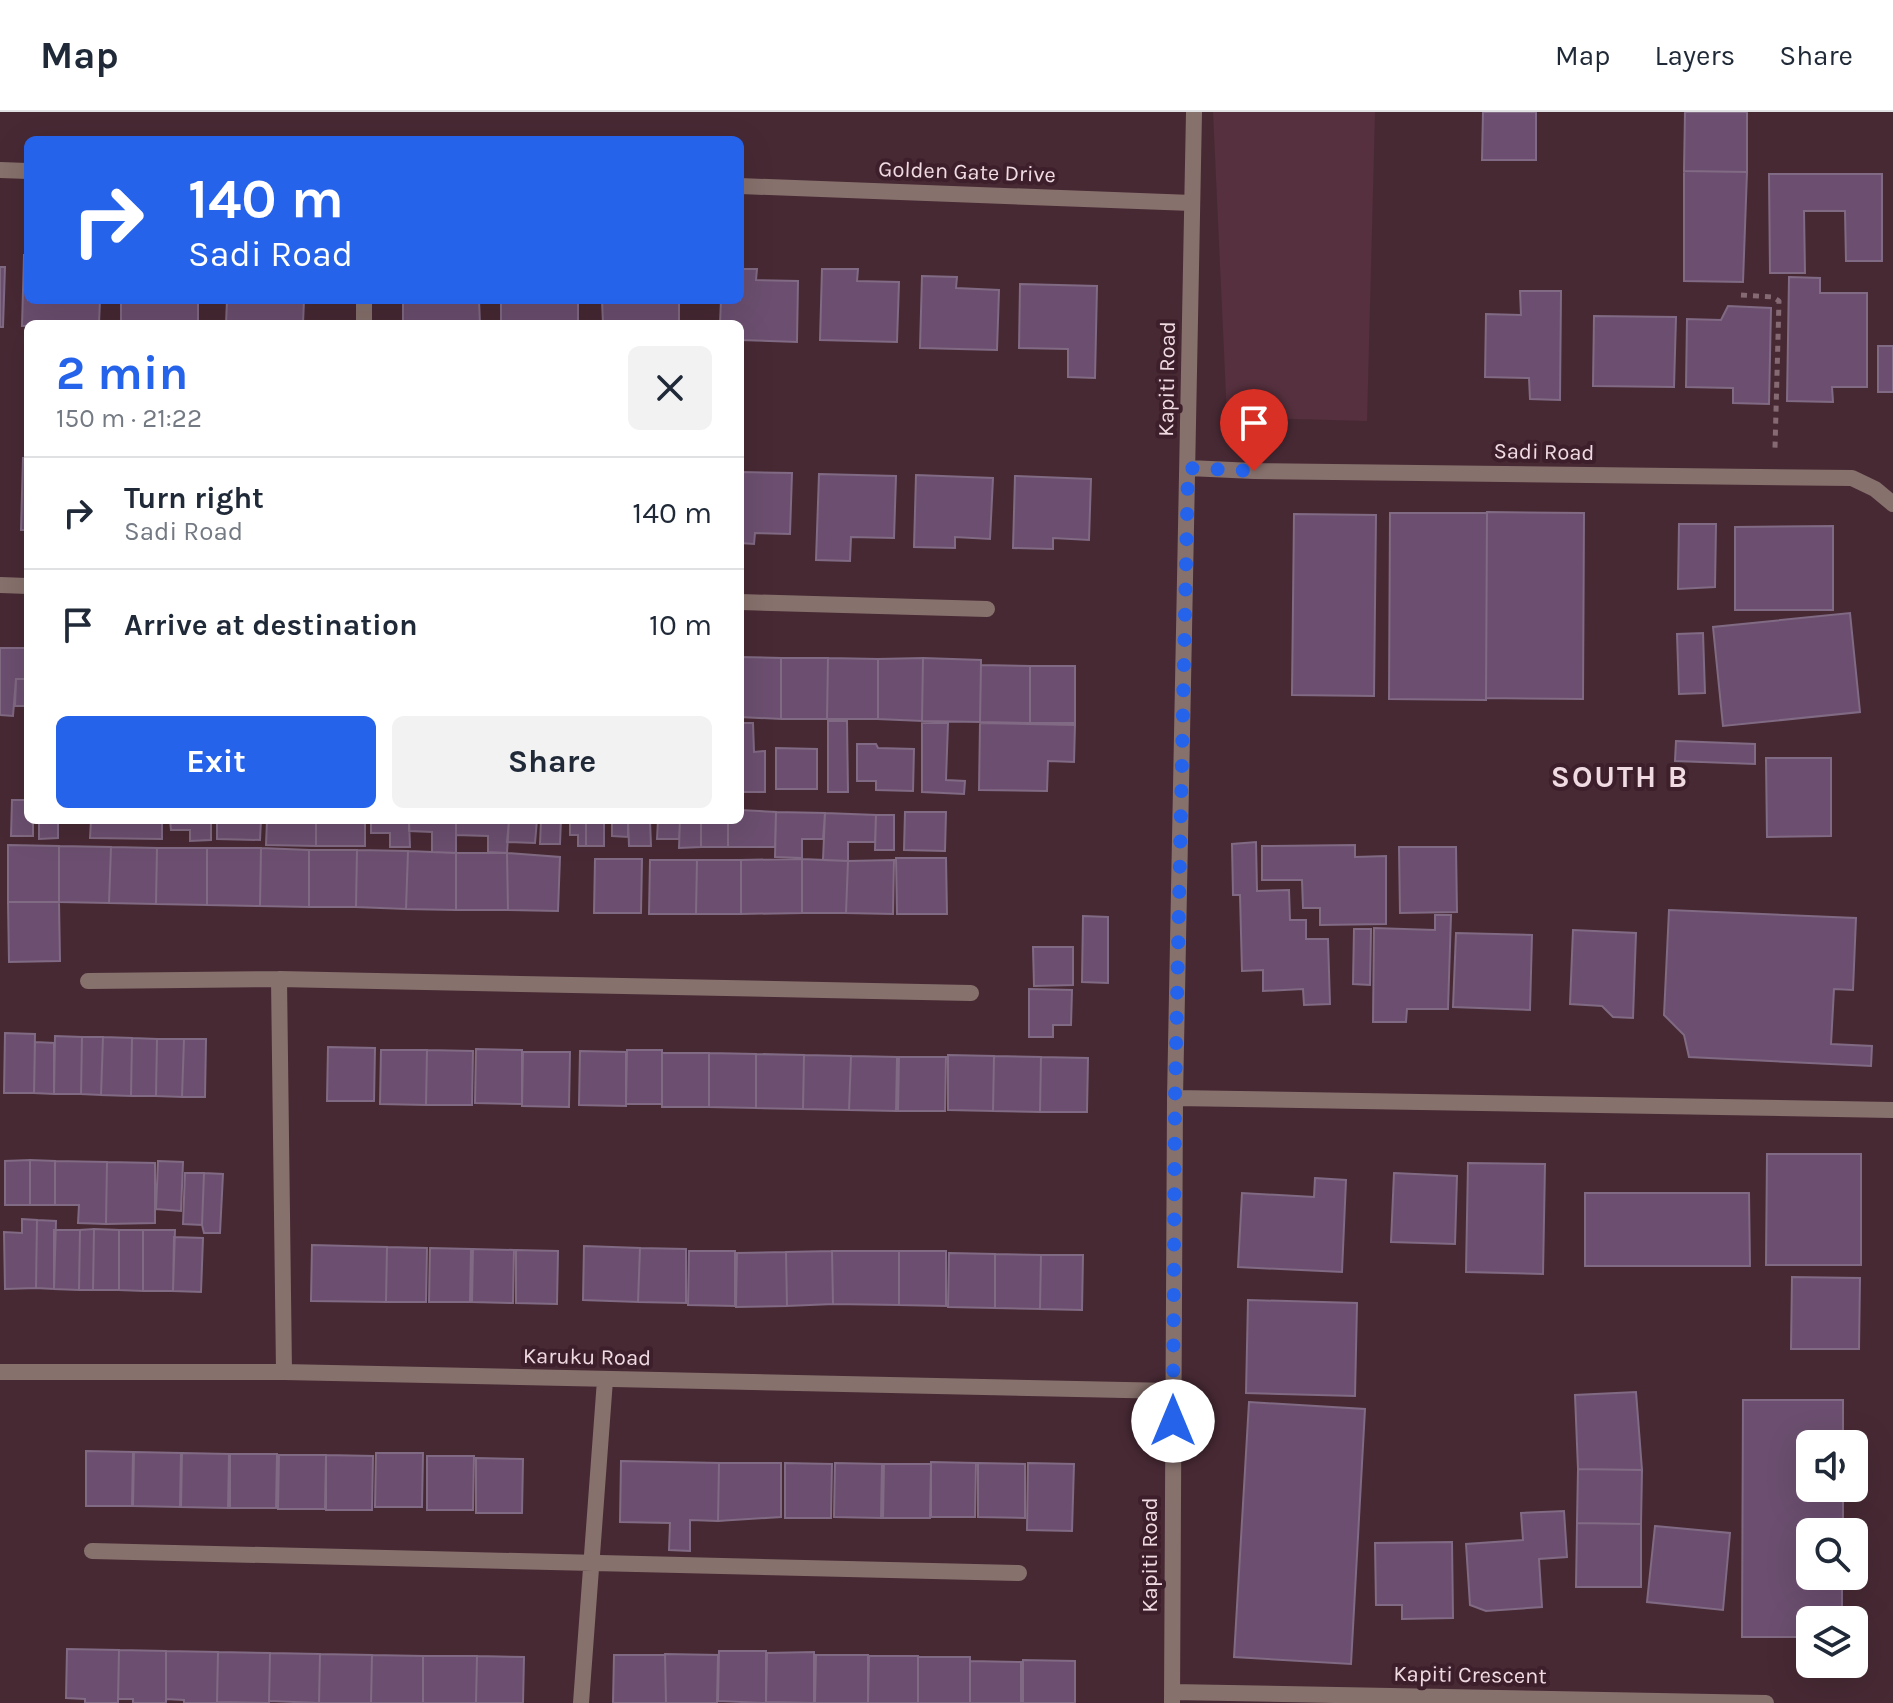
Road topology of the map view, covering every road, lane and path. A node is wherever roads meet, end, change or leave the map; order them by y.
1 (1194, 112) edge
2 (0, 170) edge
3 (24, 171) edge
4 (744, 186) edge
5 (1192, 203) junction
6 (1741, 295) dead end
7 (1188, 468) junction
8 (1774, 477) junction
9 (1893, 504) edge
10 (0, 585) edge
11 (24, 586) edge
12 (744, 602) edge
13 (987, 609) dead end
14 (279, 979) junction
15 (88, 981) dead end
16 (971, 993) dead end
17 (1175, 1098) junction
18 (1893, 1110) edge
19 (0, 1372) edge
20 (284, 1372) junction
21 (605, 1380) junction
22 (1173, 1391) junction
23 (92, 1551) dead end
24 (591, 1561) junction
25 (1019, 1573) dead end
26 (1172, 1698) edge
27 (581, 1703) edge
28 (1766, 1703) edge

1 - 5 street, Kapiti Road
2 - 3 street
4 - 5 street, Golden Gate Drive
5 - 7 street, Kapiti Road
6 - 8 path
7 - 8 street, Sadi Road
7 - 17 street, Kapiti Road
8 - 9 street, Sadi Road
10 - 11 street
12 - 13 street
14 - 15 street
14 - 16 street
14 - 20 street
17 - 18 street
17 - 22 street, Kapiti Road
19 - 20 street, Karuku Road
20 - 21 street, Karuku Road
21 - 22 street, Karuku Road
21 - 24 street
22 - 26 street, Kapiti Road
23 - 24 street
24 - 25 street
24 - 27 street
26 - 28 street, Kapiti Crescent

